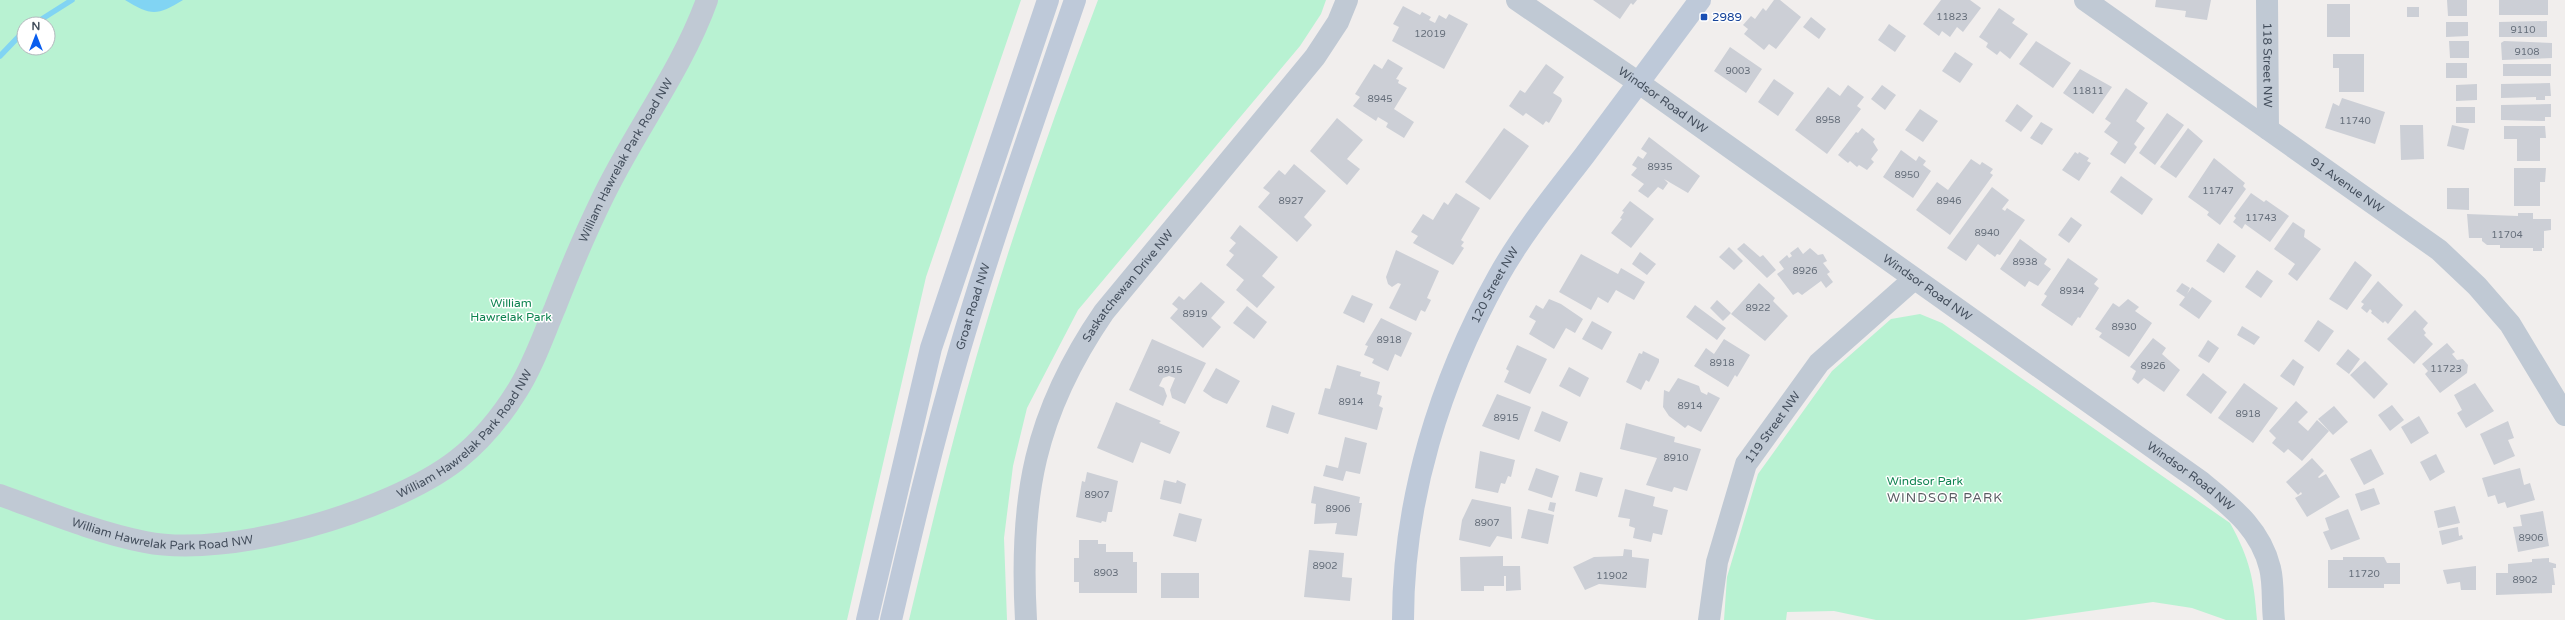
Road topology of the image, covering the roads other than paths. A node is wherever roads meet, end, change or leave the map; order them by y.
1 (707, 0) edge
2 (1048, 0) edge
3 (1075, 0) edge
4 (1347, 0) edge
5 (1517, 0) edge
6 (1700, 0) edge
7 (2085, 0) edge
8 (2268, 0) edge
9 (1639, 83) junction
10 (2268, 129) junction
11 (1914, 279) junction
12 (2565, 415) edge
13 (0, 495) edge
14 (867, 620) edge
15 (891, 620) edge
16 (1026, 620) edge
17 (1403, 620) edge
18 (1709, 620) edge
19 (2274, 620) edge

1 - 13 street, William Hawrelak Park Road NW
2 - 14 main road
3 - 15 main road, Groat Road NW
4 - 16 street, Saskatchewan Drive NW
5 - 9 street, Windsor Road NW
6 - 9 main road, 120 Street NW
7 - 10 street, 91 Avenue NW
8 - 10 street, 118 Street NW
9 - 11 street, Windsor Road NW
9 - 17 main road, 120 Street NW
10 - 12 street, 91 Avenue NW
11 - 18 street, 119 Street NW
11 - 19 street, Windsor Road NW

